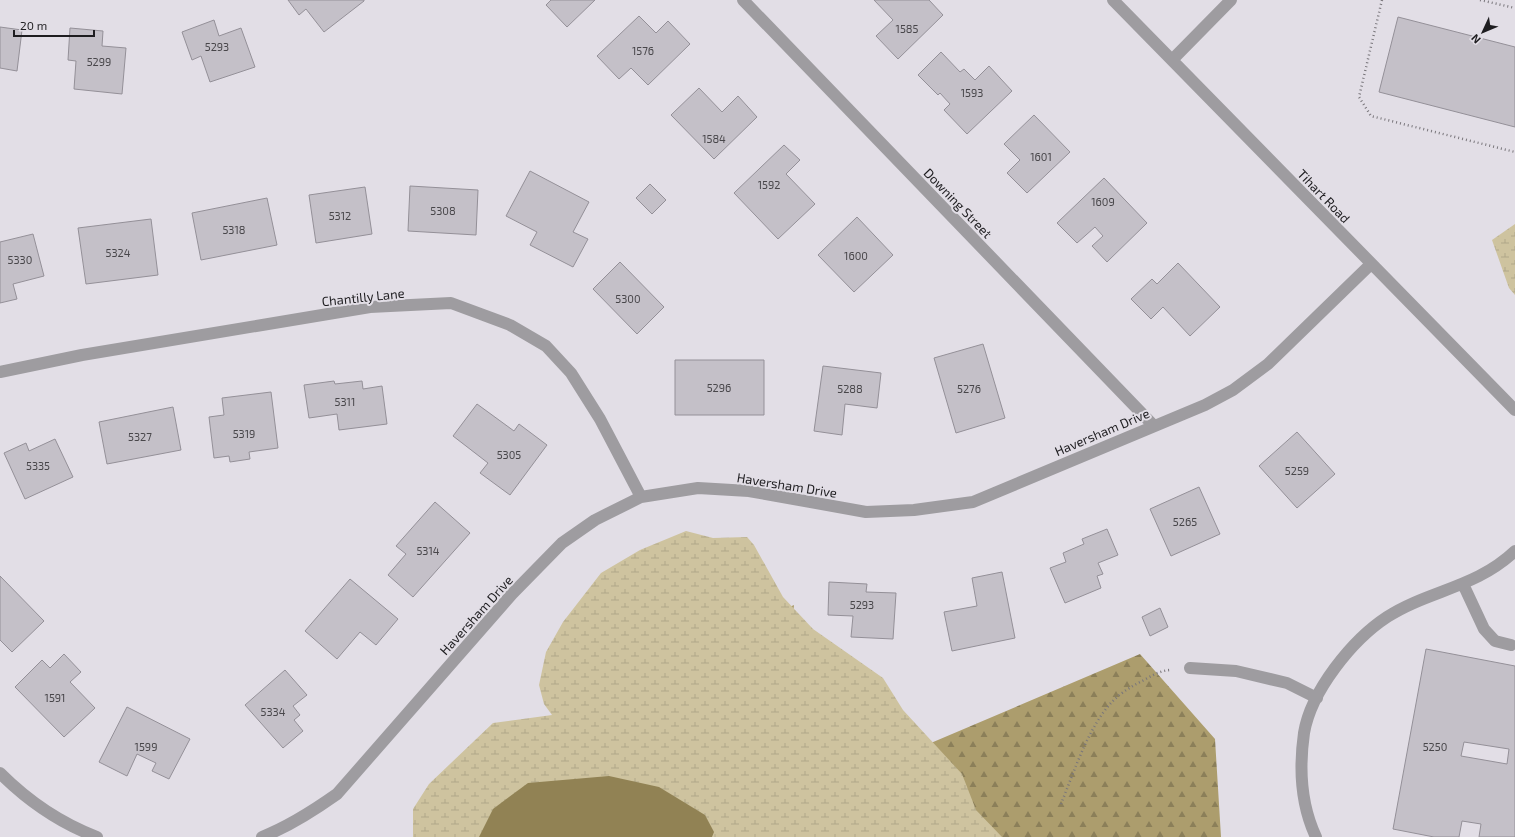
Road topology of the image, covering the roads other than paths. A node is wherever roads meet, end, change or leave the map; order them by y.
1 (744, 0) edge
2 (1113, 0) edge
3 (1231, 0) edge
4 (1172, 60) junction
5 (1371, 264) junction
6 (0, 372) edge
7 (1515, 410) edge
8 (1153, 425) junction
9 (641, 497) junction
10 (1515, 551) edge
11 (1463, 584) junction
12 (1510, 646) dead end
13 (1190, 668) road end
14 (1317, 698) junction
15 (0, 773) edge
16 (97, 837) edge
17 (262, 837) edge
18 (1316, 837) edge

1 - 8 street, Downing Street
2 - 4 street, Tihart Road
3 - 4 street
4 - 5 street, Tihart Road
5 - 7 street, Tihart Road
5 - 8 street, Haversham Drive
6 - 9 street, Chantilly Lane
8 - 9 street, Haversham Drive
9 - 17 street, Haversham Drive
10 - 11 street
11 - 12 street
11 - 14 street
13 - 14 street
14 - 18 street
15 - 16 street

